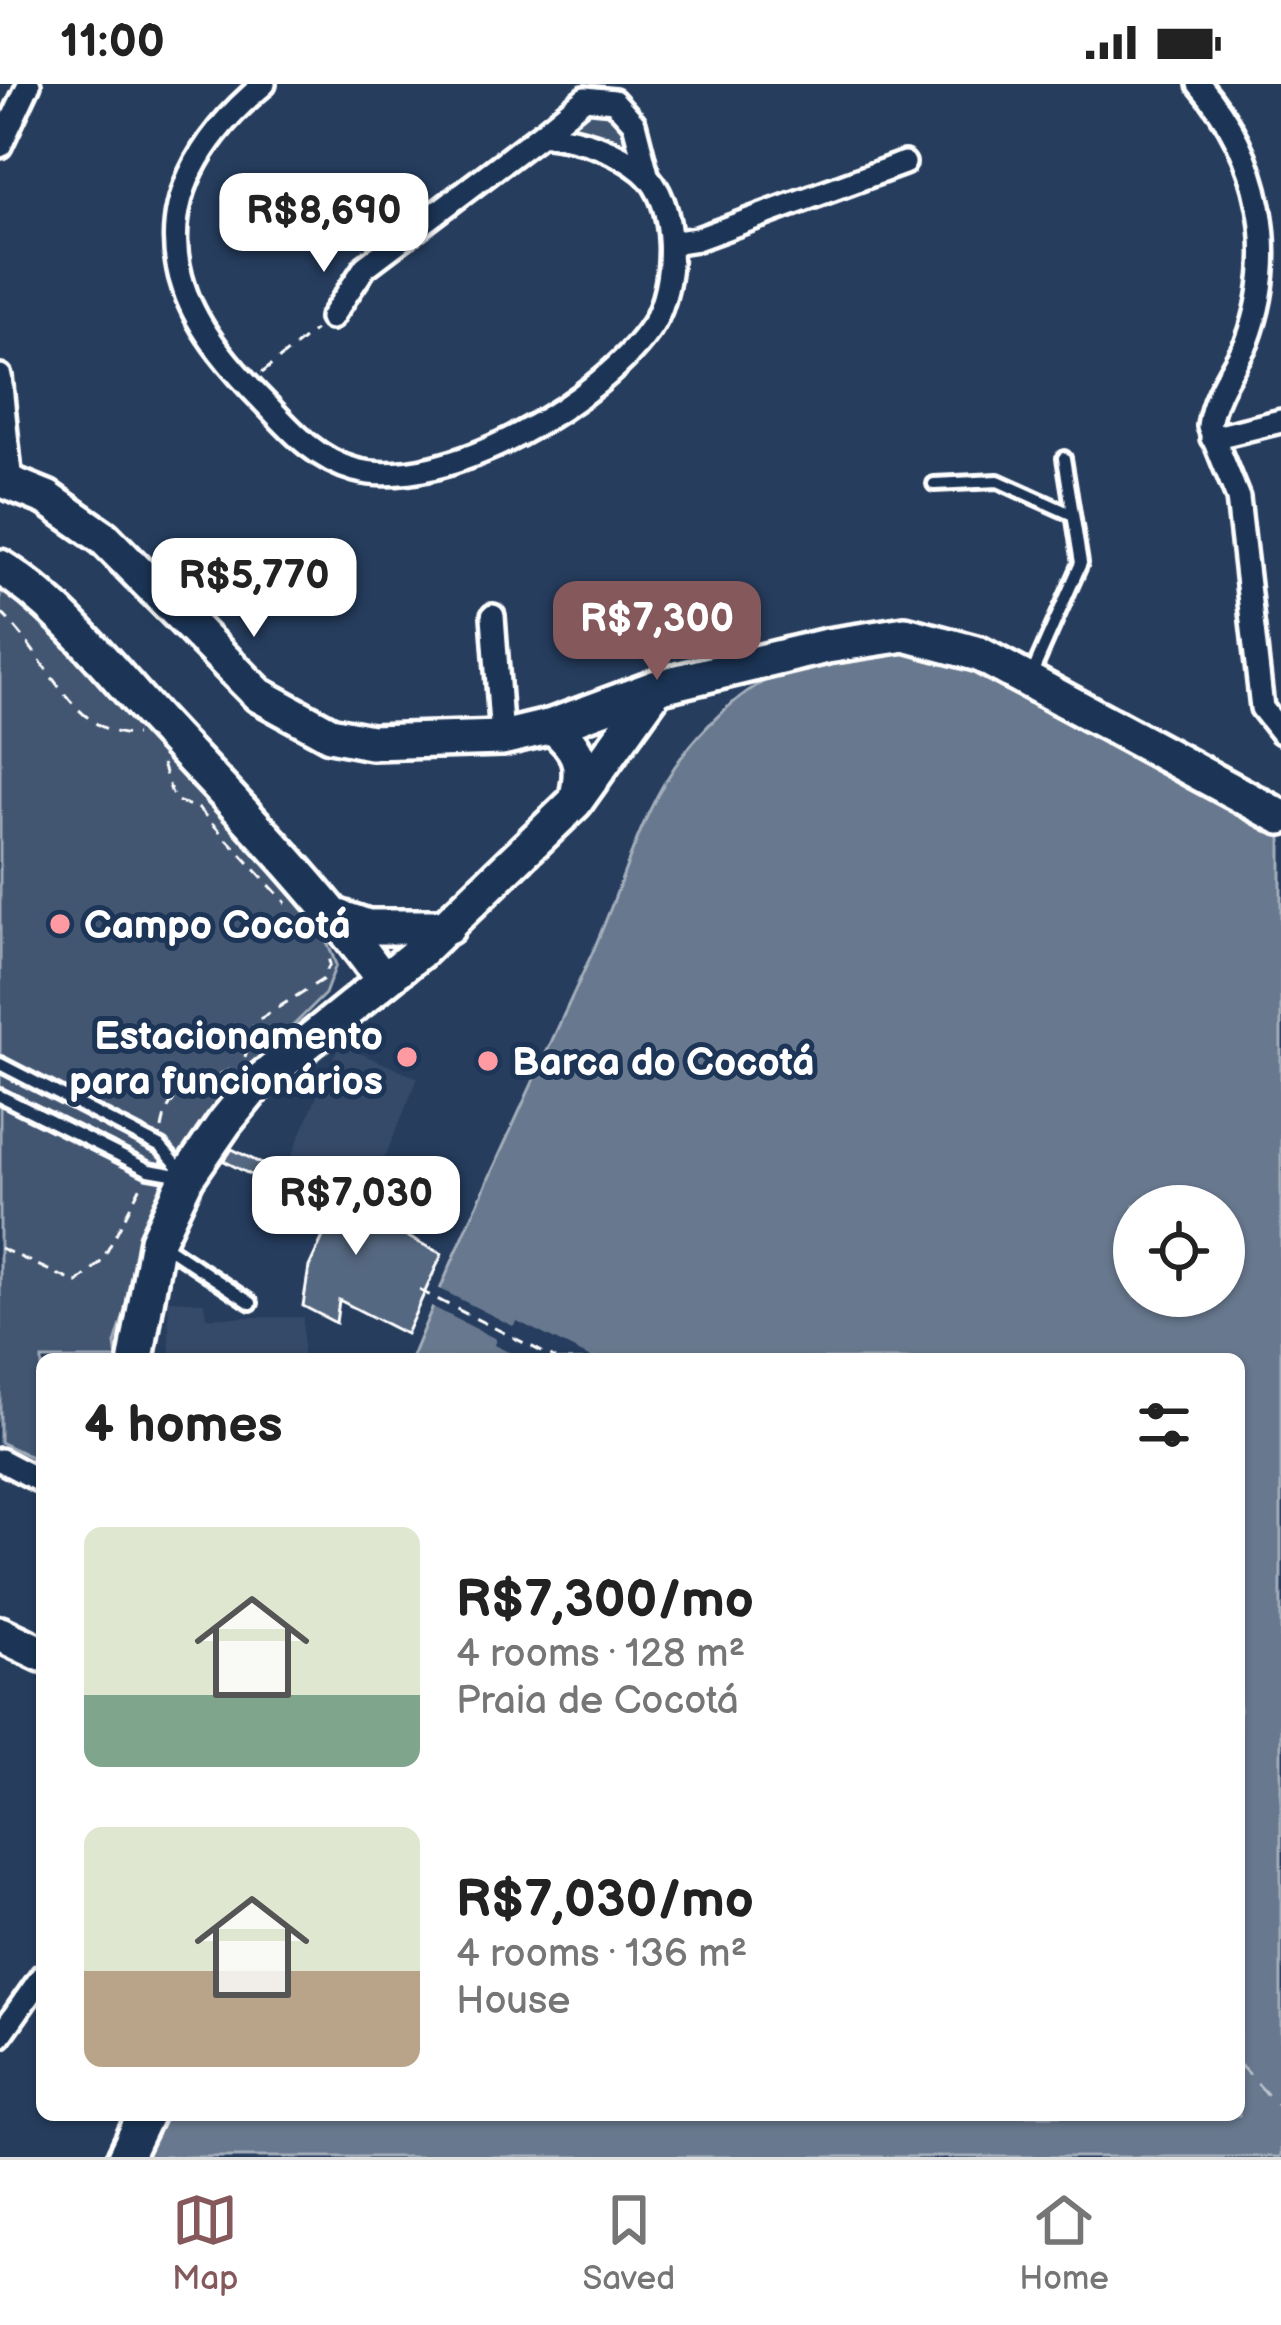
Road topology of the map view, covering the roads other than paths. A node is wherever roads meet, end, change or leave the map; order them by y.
1 (29, 84) edge
2 (265, 84) edge
3 (1199, 84) edge
4 (541, 134) junction
5 (0, 146) edge
6 (904, 163) dead end
7 (647, 174) junction
8 (670, 243) junction
9 (331, 318) dead end
10 (1, 389) edge
11 (1281, 422) edge
12 (1212, 438) junction
13 (1064, 458) dead end
14 (5, 481) edge
15 (934, 484) dead end
16 (1073, 515) junction
17 (0, 567) edge
18 (493, 616) dead end
19 (986, 658) junction
20 (1035, 667) junction
21 (1063, 698) junction
22 (627, 710) junction
23 (552, 726) junction
24 (1281, 732) edge
25 (502, 737) junction
26 (575, 802) junction
27 (1281, 817) edge
28 (448, 927) junction
29 (332, 931) junction
30 (383, 980) junction
31 (0, 1064) edge
32 (0, 1096) edge
33 (187, 1177) junction
34 (157, 1240) junction
35 (251, 1304) dead end
36 (137, 1353) edge
37 (0, 1460) edge
38 (36, 1479) edge
39 (36, 1985) edge
40 (0, 2036) edge
41 (142, 2121) edge
42 (125, 2157) edge

1 - 5 street
2 - 8 street
3 - 12 street
4 - 7 street
4 - 7 street
4 - 9 street
6 - 8 street
7 - 8 street
10 - 14 street
11 - 12 street
12 - 24 street
13 - 16 lane
14 - 25 street
15 - 16 lane
16 - 20 lane
17 - 29 street
18 - 25 street
19 - 20 lane
19 - 21 street
19 - 22 street
20 - 21 lane
21 - 27 street
22 - 23 street
22 - 26 street
23 - 25 street
23 - 26 street
26 - 28 street
28 - 29 street
28 - 30 street
29 - 30 street
30 - 33 street
31 - 33 lane
32 - 33 lane
33 - 34 street
34 - 35 lane
34 - 36 street
37 - 38 street
39 - 40 street
41 - 42 street

